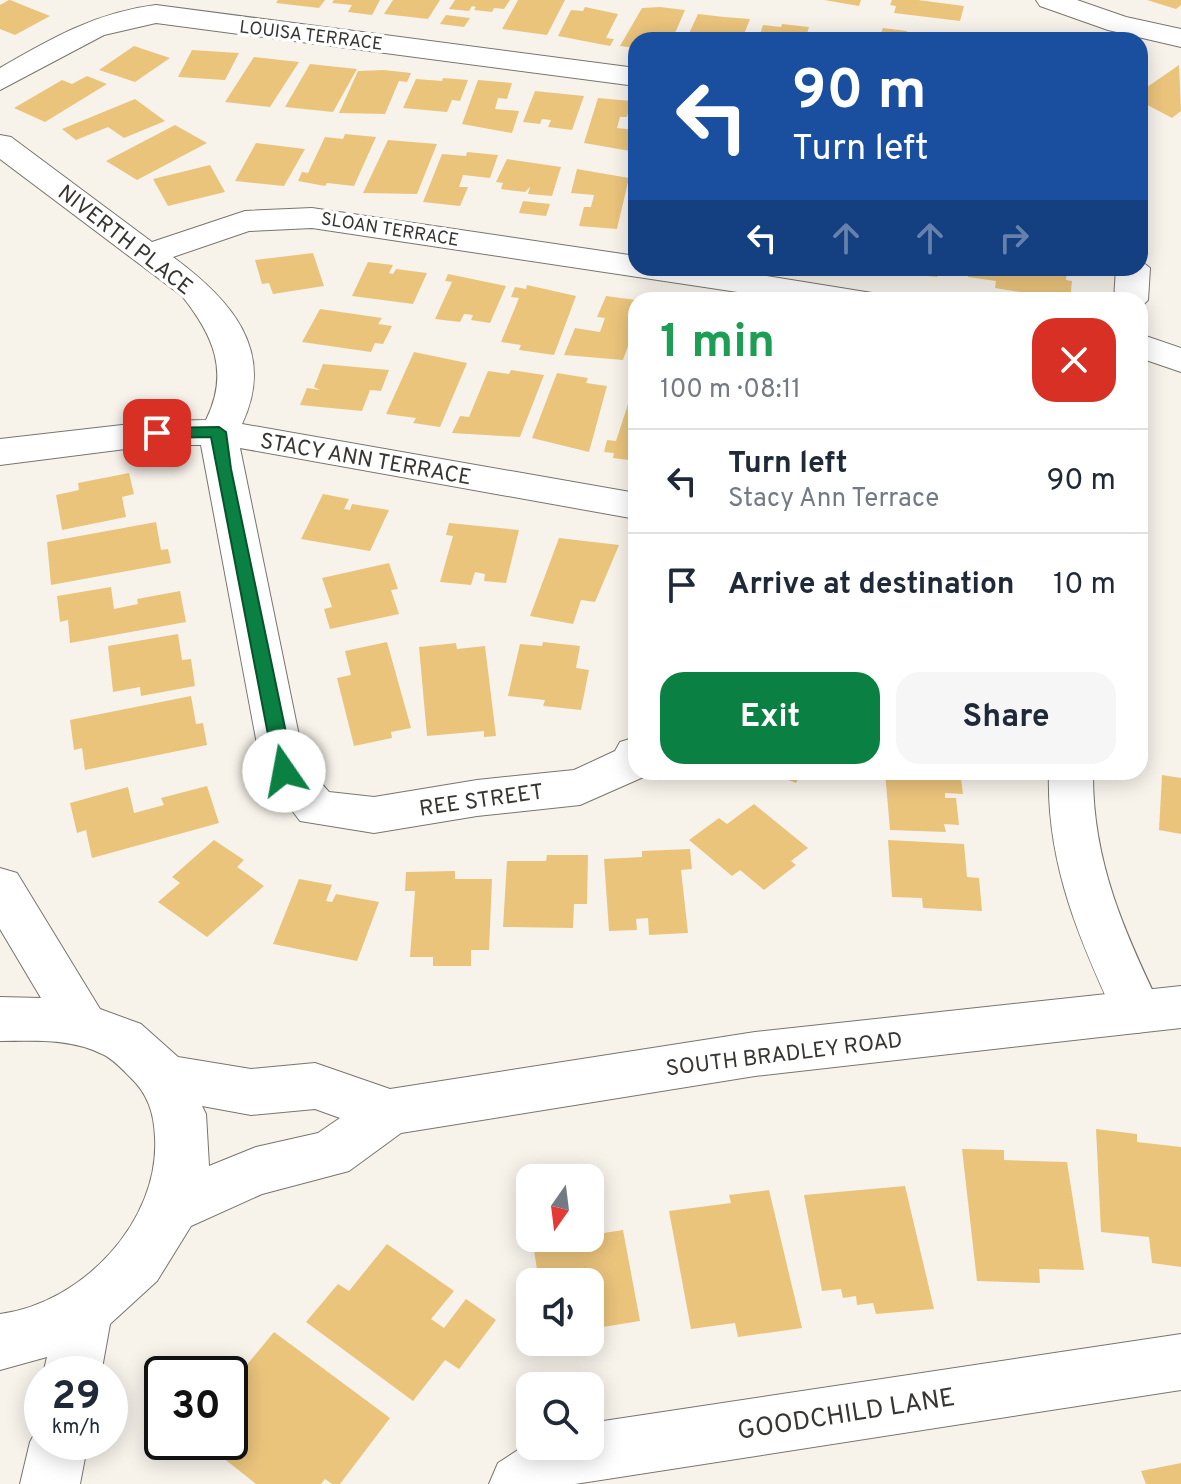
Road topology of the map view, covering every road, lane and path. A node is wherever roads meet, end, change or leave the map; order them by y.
1 (1065, 2) edge
2 (1181, 38) edge
3 (628, 76) edge
4 (0, 81) edge
5 (0, 144) edge
6 (149, 254) junction
7 (628, 265) edge
8 (700, 276) edge
9 (807, 292) edge
10 (1181, 338) edge
11 (1148, 341) edge
12 (1148, 346) edge
13 (1181, 361) edge
14 (219, 432) junction
15 (0, 452) edge
16 (628, 505) edge
17 (628, 765) edge
18 (1071, 780) edge
19 (0, 887) edge
20 (1160, 1009) edge
21 (0, 1019) edge
22 (80, 1020) junction
23 (164, 1077) junction
24 (390, 1112) junction
25 (173, 1208) junction
26 (85, 1309) junction
27 (0, 1342) edge
28 (76, 1356) edge
29 (1181, 1362) edge
30 (55, 1460) edge
31 (50, 1484) edge
32 (519, 1484) edge

1 - 2 street
3 - 4 street, LOUISA TERRACE
5 - 6 street, NIVERTH PLACE
6 - 7 street, SLOAN TERRACE
6 - 14 street, NIVERTH PLACE
8 - 9 street
10 - 11 street
12 - 13 street
14 - 15 street, STACY ANN TERRACE
14 - 16 street, STACY ANN TERRACE
14 - 17 street, REE STREET
18 - 20 street
19 - 22 street
20 - 24 street, SOUTH BRADLEY ROAD
21 - 22 street
22 - 23 street
23 - 24 street, SOUTH BRADLEY ROAD
23 - 25 street
24 - 25 street, SOUTH BRADLEY ROAD
25 - 26 street
26 - 27 street
26 - 28 street
29 - 32 street, GOODCHILD LANE
30 - 31 street

